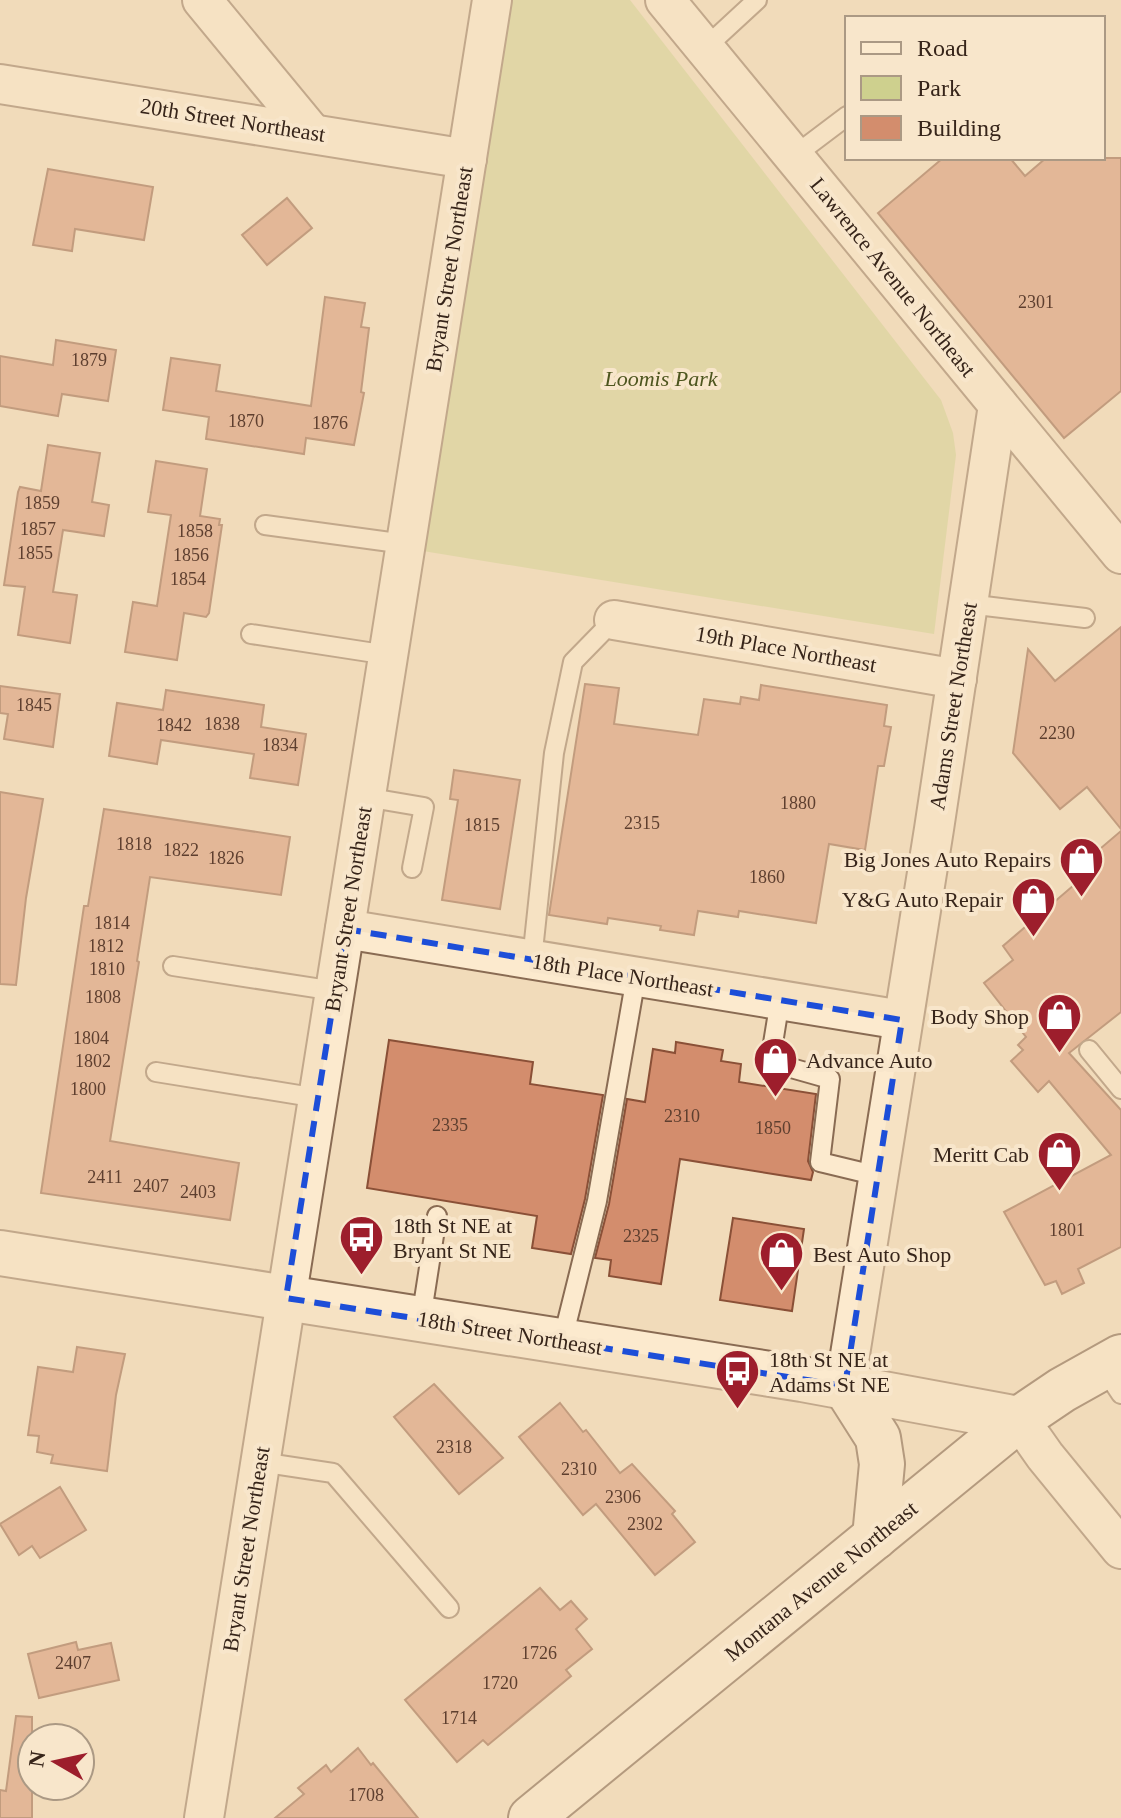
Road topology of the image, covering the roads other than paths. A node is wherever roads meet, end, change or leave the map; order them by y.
1 (202, 0) edge
2 (492, 0) edge
3 (665, 0) edge
4 (757, 0) edge
5 (705, 48) junction
6 (0, 84) edge
7 (845, 118) edge
8 (311, 132) junction
9 (794, 156) junction
10 (467, 159) junction
11 (998, 405) junction
12 (265, 525) dead end
13 (405, 544) junction
14 (1121, 554) edge
15 (968, 604) junction
16 (1085, 618) dead end
17 (614, 620) joint
18 (251, 634) dead end
19 (388, 655) junction
20 (957, 679) junction
21 (365, 797) junction
22 (412, 868) dead end
23 (345, 929) junction
24 (532, 960) junction
25 (173, 966) dead end
26 (636, 977) junction
27 (335, 991) junction
28 (780, 1000) junction
29 (902, 1020) junction
30 (1089, 1050) dead end
31 (156, 1072) dead end
32 (1121, 1089) edge
33 (318, 1098) junction
34 (878, 1176) junction
35 (437, 1216) dead end
36 (0, 1253) edge
37 (286, 1298) junction
38 (421, 1319) junction
39 (562, 1342) junction
40 (1115, 1373) edge
41 (845, 1386) junction
42 (1019, 1419) junction
43 (260, 1462) junction
44 (875, 1537) junction
45 (1121, 1549) edge
46 (449, 1608) dead end
47 (204, 1818) edge
48 (531, 1818) edge

1 - 8 street
2 - 10 street, Bryant Street Northeast
3 - 5 street, Lawrence Avenue Northeast
4 - 5 lane
5 - 9 street, Lawrence Avenue Northeast
6 - 8 street, 20th Street Northeast
7 - 9 lane
8 - 10 street, 20th Street Northeast
9 - 11 street, Lawrence Avenue Northeast
10 - 13 street, Bryant Street Northeast
11 - 14 street, Lawrence Avenue Northeast
11 - 15 street, Adams Street Northeast
12 - 13 lane
13 - 19 street, Bryant Street Northeast
15 - 16 lane
15 - 20 street, Adams Street Northeast
17 - 20 street, 19th Place Northeast
17 - 24 lane
18 - 19 lane
19 - 21 street, Bryant Street Northeast
20 - 29 street, Adams Street Northeast
21 - 22 lane
21 - 23 street, Bryant Street Northeast
23 - 24 street, 18th Place Northeast
23 - 27 street, Bryant Street Northeast
24 - 26 street, 18th Place Northeast
25 - 27 lane
26 - 28 street, 18th Place Northeast
26 - 39 lane
27 - 33 street, Bryant Street Northeast
28 - 29 street, 18th Place Northeast
28 - 34 lane
29 - 34 street, Adams Street Northeast
30 - 32 lane
31 - 33 lane
33 - 37 street, Bryant Street Northeast
34 - 41 street, Adams Street Northeast
35 - 38 lane
36 - 37 street, 18th Street Northeast
37 - 38 street, 18th Street Northeast
37 - 43 street, Bryant Street Northeast
38 - 39 street, 18th Street Northeast
39 - 41 street, 18th Street Northeast
40 - 42 street, Montana Avenue Northeast
41 - 42 street, 18th Street Northeast
41 - 44 street
42 - 44 street, Montana Avenue Northeast
42 - 45 street
43 - 46 lane
43 - 47 street, Bryant Street Northeast
44 - 48 street, Montana Avenue Northeast

